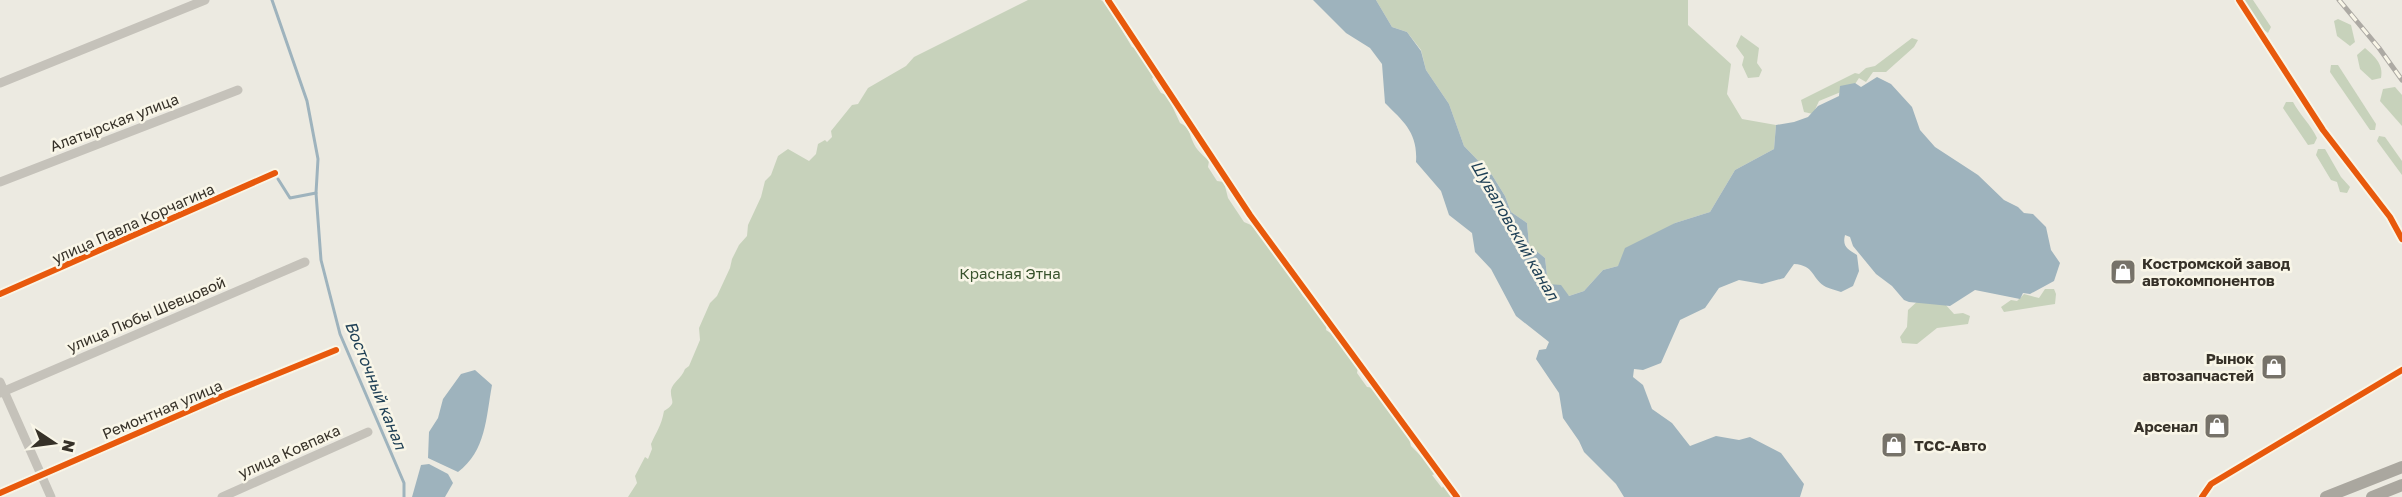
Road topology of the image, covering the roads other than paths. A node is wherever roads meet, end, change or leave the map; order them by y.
1 (204, 0) edge
2 (1108, 0) edge
3 (2239, 0) edge
4 (0, 83) edge
5 (238, 90) dead end
6 (275, 173) dead end
7 (0, 182) edge
8 (2402, 239) edge
9 (305, 262) dead end
10 (0, 294) edge
11 (336, 350) dead end
12 (2402, 370) edge
13 (1, 389) edge
14 (368, 432) dead end
15 (2402, 467) edge
16 (41, 475) junction
17 (2402, 485) edge
18 (0, 493) edge
19 (51, 497) edge
20 (222, 497) edge
21 (1457, 497) edge
22 (2202, 497) edge
23 (2326, 497) edge
24 (2372, 497) edge

1 - 4 street
2 - 21 street
3 - 8 street
5 - 7 street, Алатырская улица
6 - 10 street, улица Павла Корчагина
9 - 13 street, улица Любы Шевцовой
11 - 16 street, Ремонтная улица
12 - 22 street
13 - 16 street
14 - 20 street, улица Ковпака
15 - 23 main road
16 - 18 street, Ремонтная улица
16 - 19 street
17 - 24 main road

